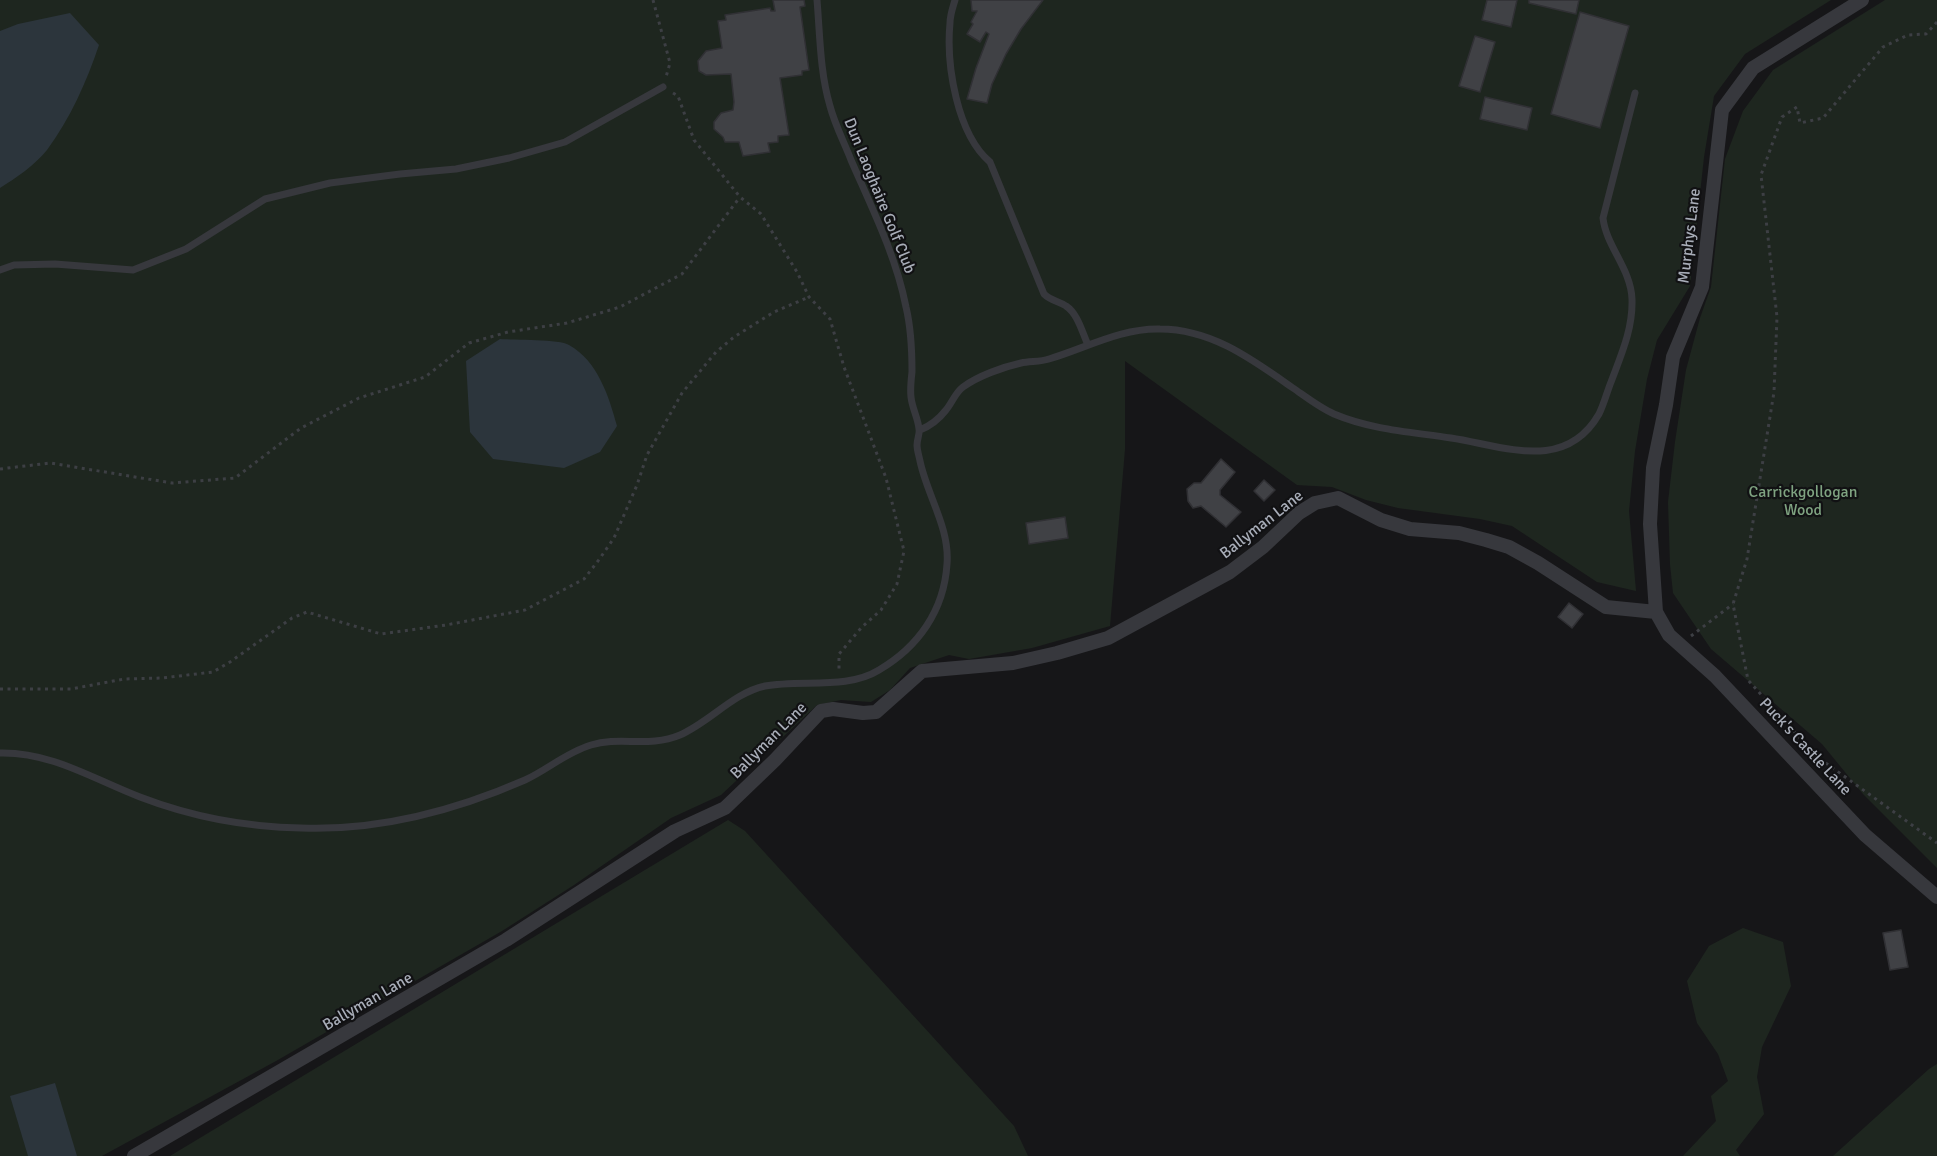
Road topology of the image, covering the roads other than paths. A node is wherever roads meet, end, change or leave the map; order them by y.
1 (817, 0) edge
2 (955, 0) edge
3 (1862, 0) edge
4 (663, 87) road end
5 (1635, 93) dead end
6 (0, 270) edge
7 (1088, 345) junction
8 (920, 430) junction
9 (1656, 612) junction
10 (0, 753) edge
11 (1937, 897) edge
12 (134, 1156) edge

1 - 8 lane, Dun Laoghaire Golf Club
2 - 7 lane
3 - 9 street, Murphys Lane
4 - 6 lane
5 - 7 lane
7 - 8 lane
8 - 10 lane, Dun Laoghaire Golf Club
9 - 11 street, Puck's Castle Lane
9 - 12 street, Ballyman Lane

